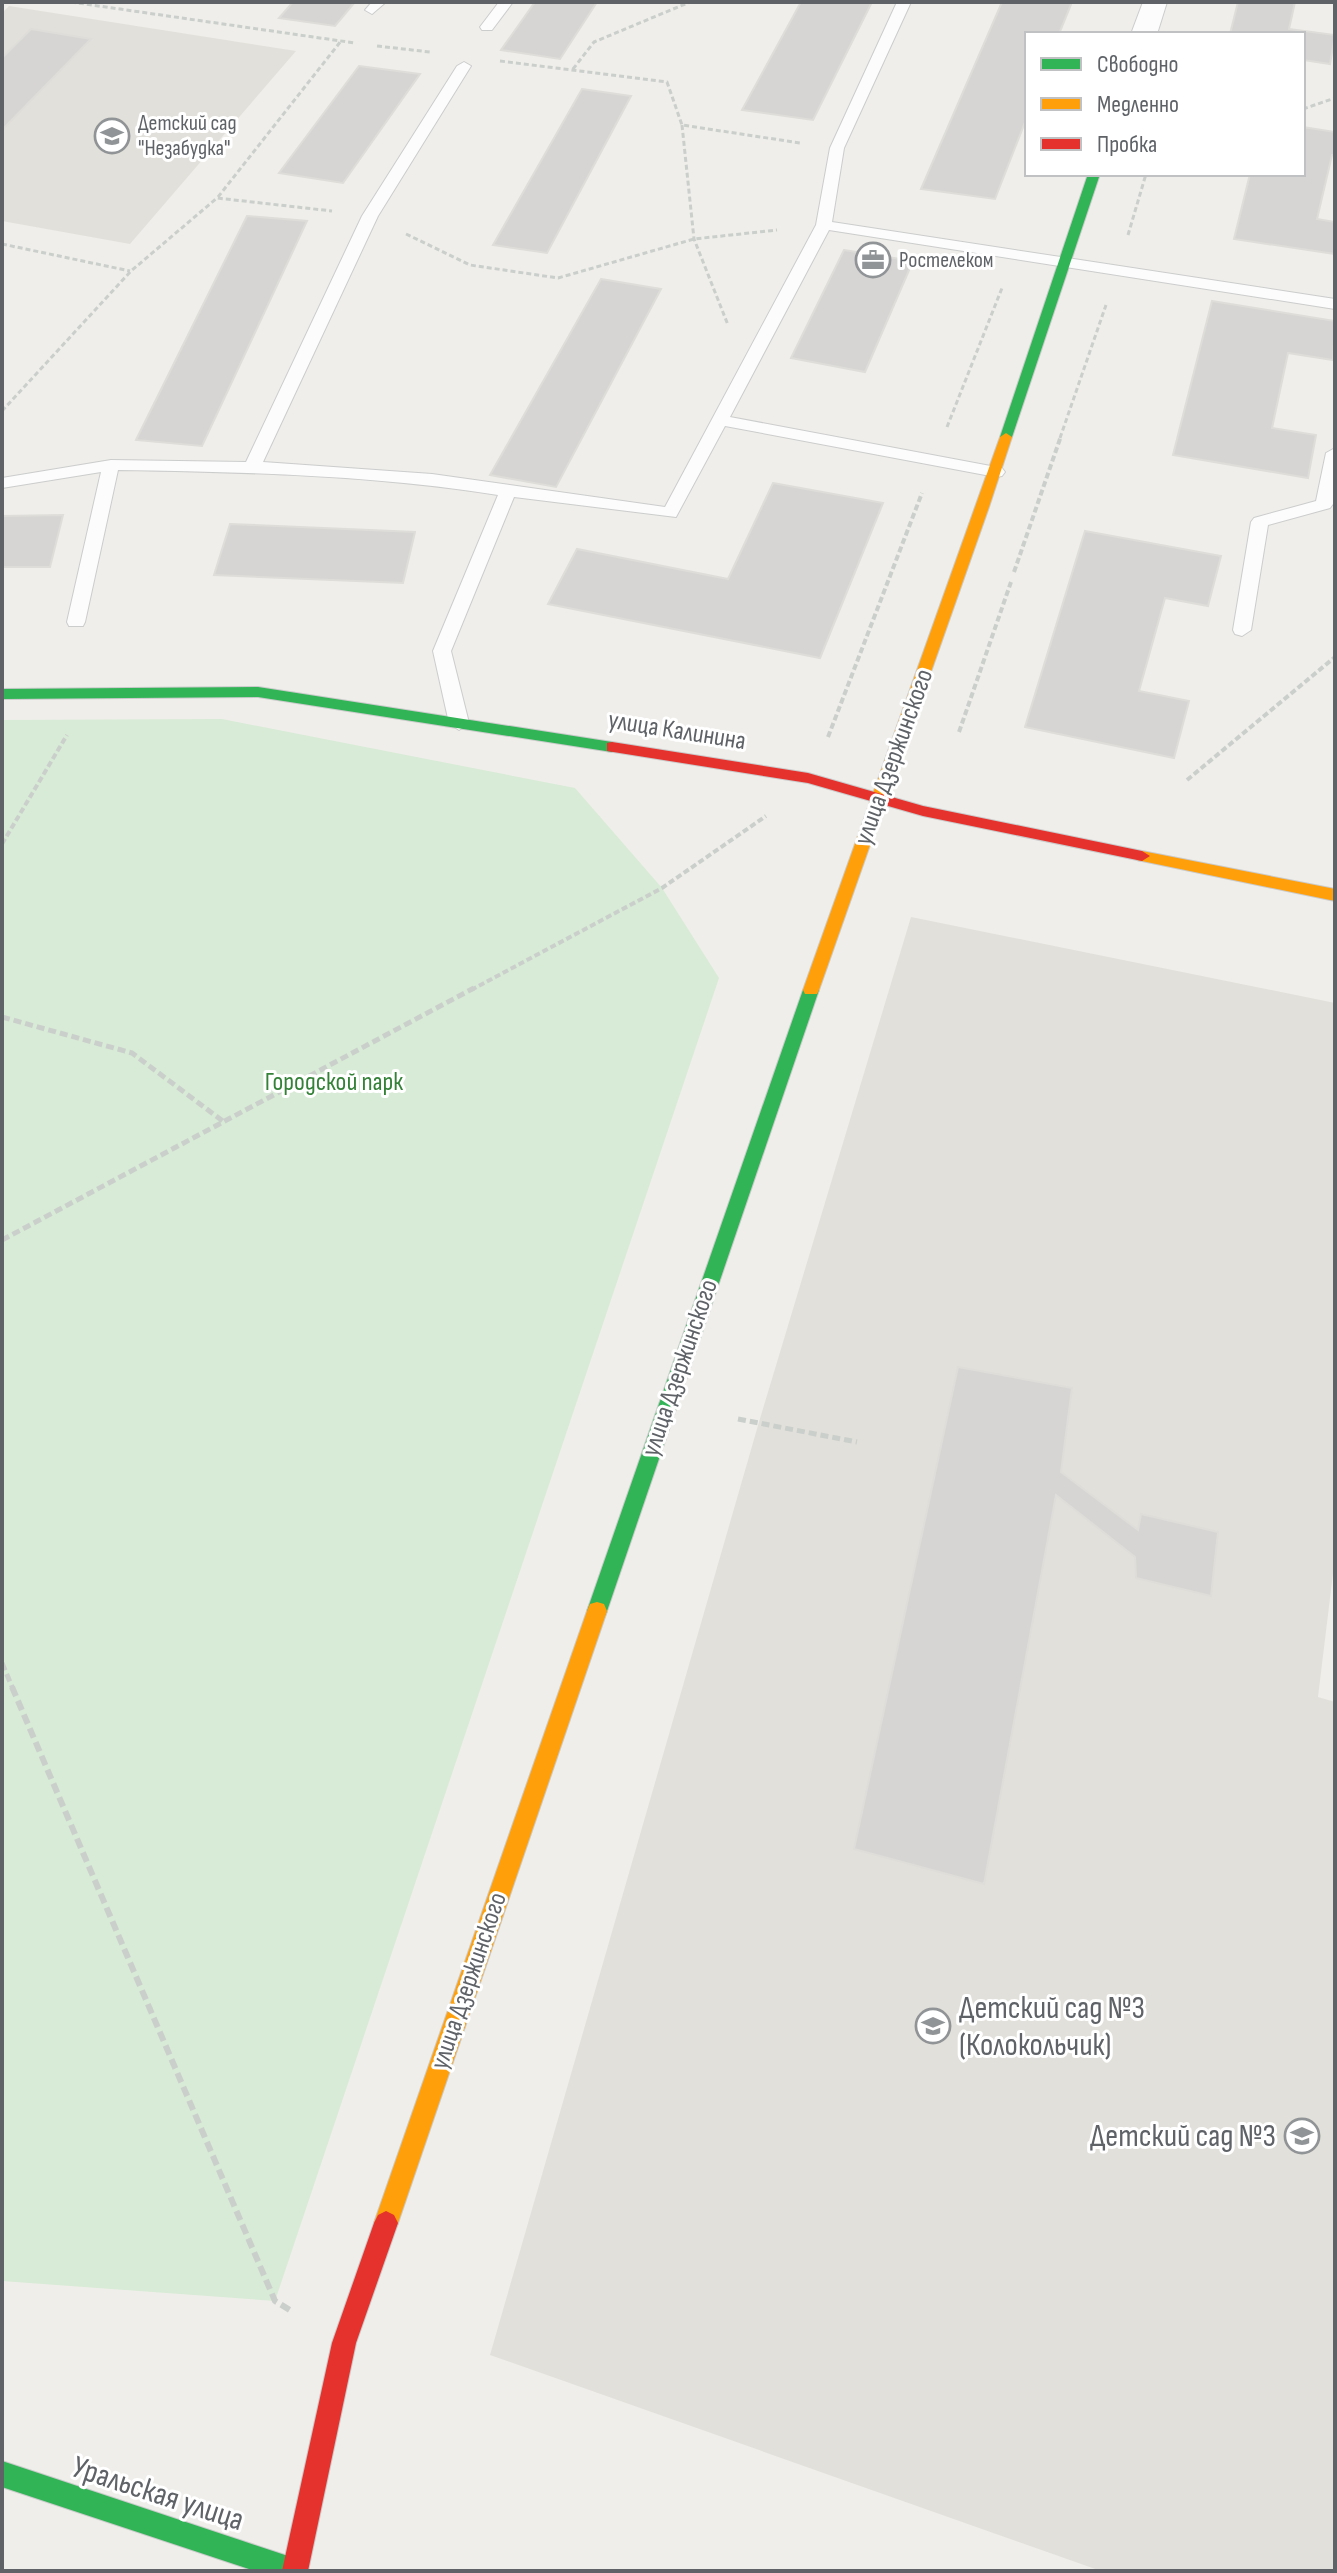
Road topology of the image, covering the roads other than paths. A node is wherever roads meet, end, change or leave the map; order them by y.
1 (506, 2) edge
2 (904, 2) edge
3 (1155, 2) edge
4 (487, 27) dead end
5 (1145, 32) edge
6 (464, 66) dead end
7 (1093, 176) edge
8 (824, 225) junction
9 (1063, 264) junction
10 (1335, 304) edge
11 (719, 420) junction
12 (1335, 453) edge
13 (111, 465) junction
14 (252, 467) junction
15 (996, 472) junction
16 (2, 483) edge
17 (508, 491) junction
18 (76, 622) dead end
19 (1242, 630) dead end
20 (2, 694) edge
21 (459, 723) junction
22 (877, 799) junction
23 (1335, 895) edge
24 (2, 2474) edge
25 (295, 2571) edge

1 - 4 lane
2 - 8 lane
3 - 5 street
6 - 14 lane
7 - 9 street, улица Дзержинского
8 - 9 lane
8 - 11 lane
9 - 10 lane
9 - 15 street, улица Дзержинского
11 - 15 lane
11 - 17 lane
12 - 19 lane
13 - 14 lane
13 - 16 lane
13 - 18 lane
14 - 17 lane
15 - 22 street, улица Дзержинского
17 - 21 lane
20 - 21 street, улица Калинина
21 - 22 street, улица Калинина
22 - 23 street, улица Калинина
22 - 25 street, улица Дзержинского
24 - 25 street, Уральская улица

